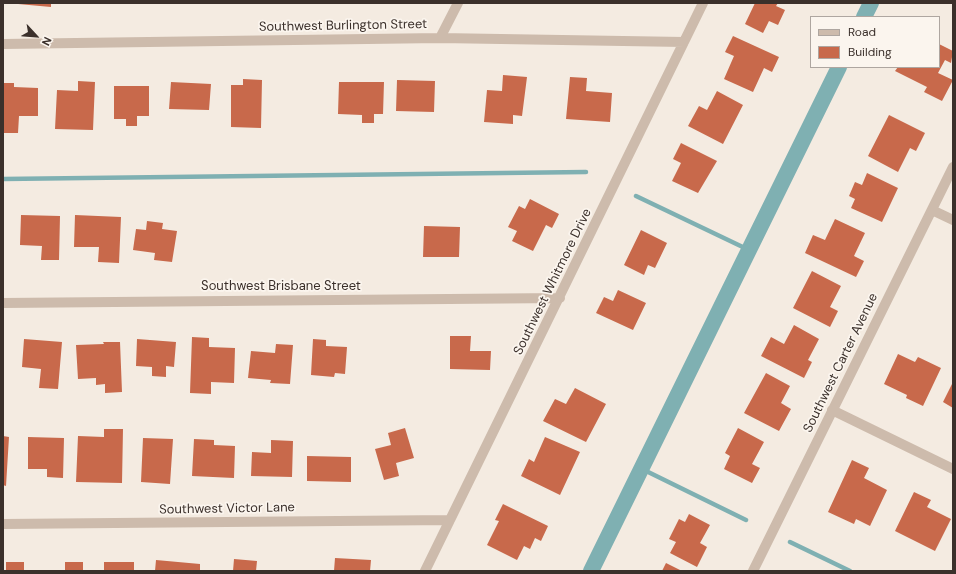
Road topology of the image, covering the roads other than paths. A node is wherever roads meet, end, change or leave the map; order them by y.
1 (458, 3) edge
2 (703, 3) edge
3 (440, 38) junction
4 (684, 42) junction
5 (3, 44) edge
6 (953, 167) edge
7 (932, 210) junction
8 (953, 220) edge
9 (560, 298) junction
10 (3, 302) edge
11 (832, 410) junction
12 (953, 469) edge
13 (450, 520) junction
14 (3, 524) edge
15 (424, 571) edge
16 (753, 571) edge

1 - 3 street
2 - 4 street, Southwest Whitmore Drive
3 - 4 street, Southwest Burlington Street
3 - 5 street, Southwest Burlington Street
4 - 9 street, Southwest Whitmore Drive
6 - 7 street, Southwest Carter Avenue
7 - 8 street
7 - 11 street, Southwest Carter Avenue
9 - 10 street, Southwest Brisbane Street
9 - 13 street, Southwest Whitmore Drive
11 - 12 street
11 - 16 street, Southwest Carter Avenue
13 - 14 street, Southwest Victor Lane
13 - 15 street, Southwest Whitmore Drive

